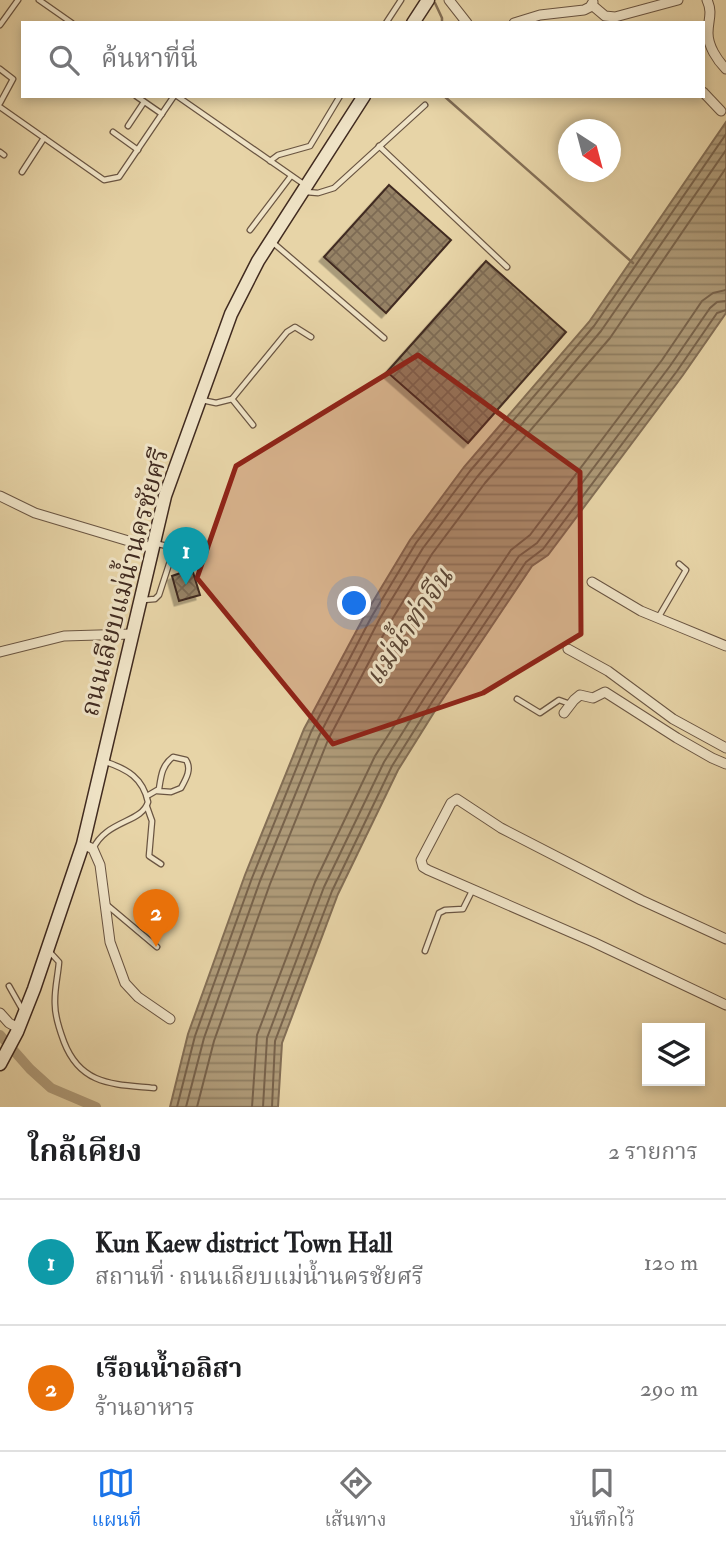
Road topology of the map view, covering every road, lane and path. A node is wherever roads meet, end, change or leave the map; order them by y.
1 (39, 0) edge
2 (401, 0) edge
3 (428, 0) edge
4 (449, 0) edge
5 (678, 0) edge
6 (707, 0) edge
7 (16, 1) edge
8 (593, 3) edge
9 (622, 16) junction
10 (69, 21) edge
11 (387, 21) edge
12 (414, 21) edge
13 (465, 21) edge
14 (520, 21) edge
15 (628, 21) edge
16 (0, 25) edge
17 (726, 68) edge
18 (0, 69) edge
19 (705, 94) edge
20 (139, 98) edge
21 (174, 98) edge
22 (179, 98) edge
23 (340, 98) edge
24 (363, 98) edge
25 (144, 102) junction
26 (425, 104) dead end
27 (0, 105) edge
28 (721, 111) dead end
29 (162, 114) junction
30 (128, 126) dead end
31 (113, 132) dead end
32 (44, 138) junction
33 (379, 146) junction
34 (138, 150) junction
35 (270, 161) junction
36 (22, 172) dead end
37 (291, 176) junction
38 (304, 189) junction
39 (250, 230) dead end
40 (271, 241) junction
41 (507, 267) dead end
42 (311, 337) dead end
43 (384, 338) dead end
44 (199, 399) junction
45 (232, 399) junction
46 (253, 425) dead end
47 (0, 496) edge
48 (153, 545) junction
49 (679, 564) dead end
50 (592, 582) dead end
51 (139, 600) junction
52 (658, 619) junction
53 (132, 634) junction
54 (726, 646) edge
55 (568, 649) dead end
56 (0, 652) edge
57 (517, 699) dead end
58 (570, 704) junction
59 (564, 713) dead end
60 (726, 748) edge
61 (101, 761) junction
62 (726, 764) edge
63 (157, 791) junction
64 (146, 796) junction
65 (147, 807) junction
66 (88, 846) junction
67 (161, 864) dead end
68 (472, 892) junction
69 (104, 902) junction
70 (726, 939) edge
71 (157, 947) dead end
72 (47, 950) junction
73 (425, 951) dead end
74 (9, 986) dead end
75 (726, 1005) edge
76 (24, 1012) junction
77 (0, 1013) edge
78 (170, 1019) dead end
79 (18, 1030) junction
80 (2, 1060) edge
81 (155, 1088) dead end

1 - 10 lane
2 - 11 lane
3 - 12 main road
4 - 13 street
5 - 9 street
6 - 17 street
7 - 16 lane
8 - 9 street
8 - 14 street
9 - 15 street
18 - 27 lane
19 - 28 street
20 - 25 lane
21 - 29 lane
22 - 35 lane
23 - 35 lane
24 - 38 main road, ถนนเลียบแม่น้ำนครชัยศรี
25 - 29 lane
25 - 30 lane
26 - 33 lane
27 - 32 lane
29 - 34 lane
31 - 34 lane
32 - 34 lane
32 - 36 lane
33 - 38 lane
33 - 41 lane
35 - 37 lane
37 - 38 lane
37 - 39 lane
38 - 40 main road, ถนนเลียบแม่น้ำนครชัยศรี
40 - 43 lane
40 - 44 main road, ถนนเลียบแม่น้ำนครชัยศรี
42 - 45 lane
44 - 45 lane
44 - 48 main road, ถนนเลียบแม่น้ำนครชัยศรี
45 - 46 lane
47 - 48 street
48 - 51 main road, ถนนเลียบแม่น้ำนครชัยศรี
48 - 51 lane
49 - 52 lane
50 - 52 street
51 - 53 main road, ถนนเลียบแม่น้ำนครชัยศรี
52 - 54 street
53 - 56 street
53 - 61 main road, ถนนเลียบแม่น้ำนครชัยศรี
55 - 60 street
57 - 58 lane
58 - 59 street
58 - 62 street
61 - 64 lane
61 - 66 main road, ถนนเลียบแม่น้ำนครชัยศรี
63 - 63 lane
63 - 64 lane
64 - 65 lane
65 - 66 lane
65 - 67 lane
66 - 69 street
66 - 72 main road, ถนนเลียบแม่น้ำนครชัยศรี
68 - 70 street
68 - 73 lane
68 - 75 street
69 - 71 lane
69 - 78 street
72 - 76 main road, ถนนเลียบแม่น้ำนครชัยศรี
72 - 81 lane
74 - 76 lane
76 - 79 main road, ถนนเลียบแม่น้ำนครชัยศรี
77 - 79 street
79 - 80 main road, ถนนเลียบแม่น้ำนครชัยศรี

